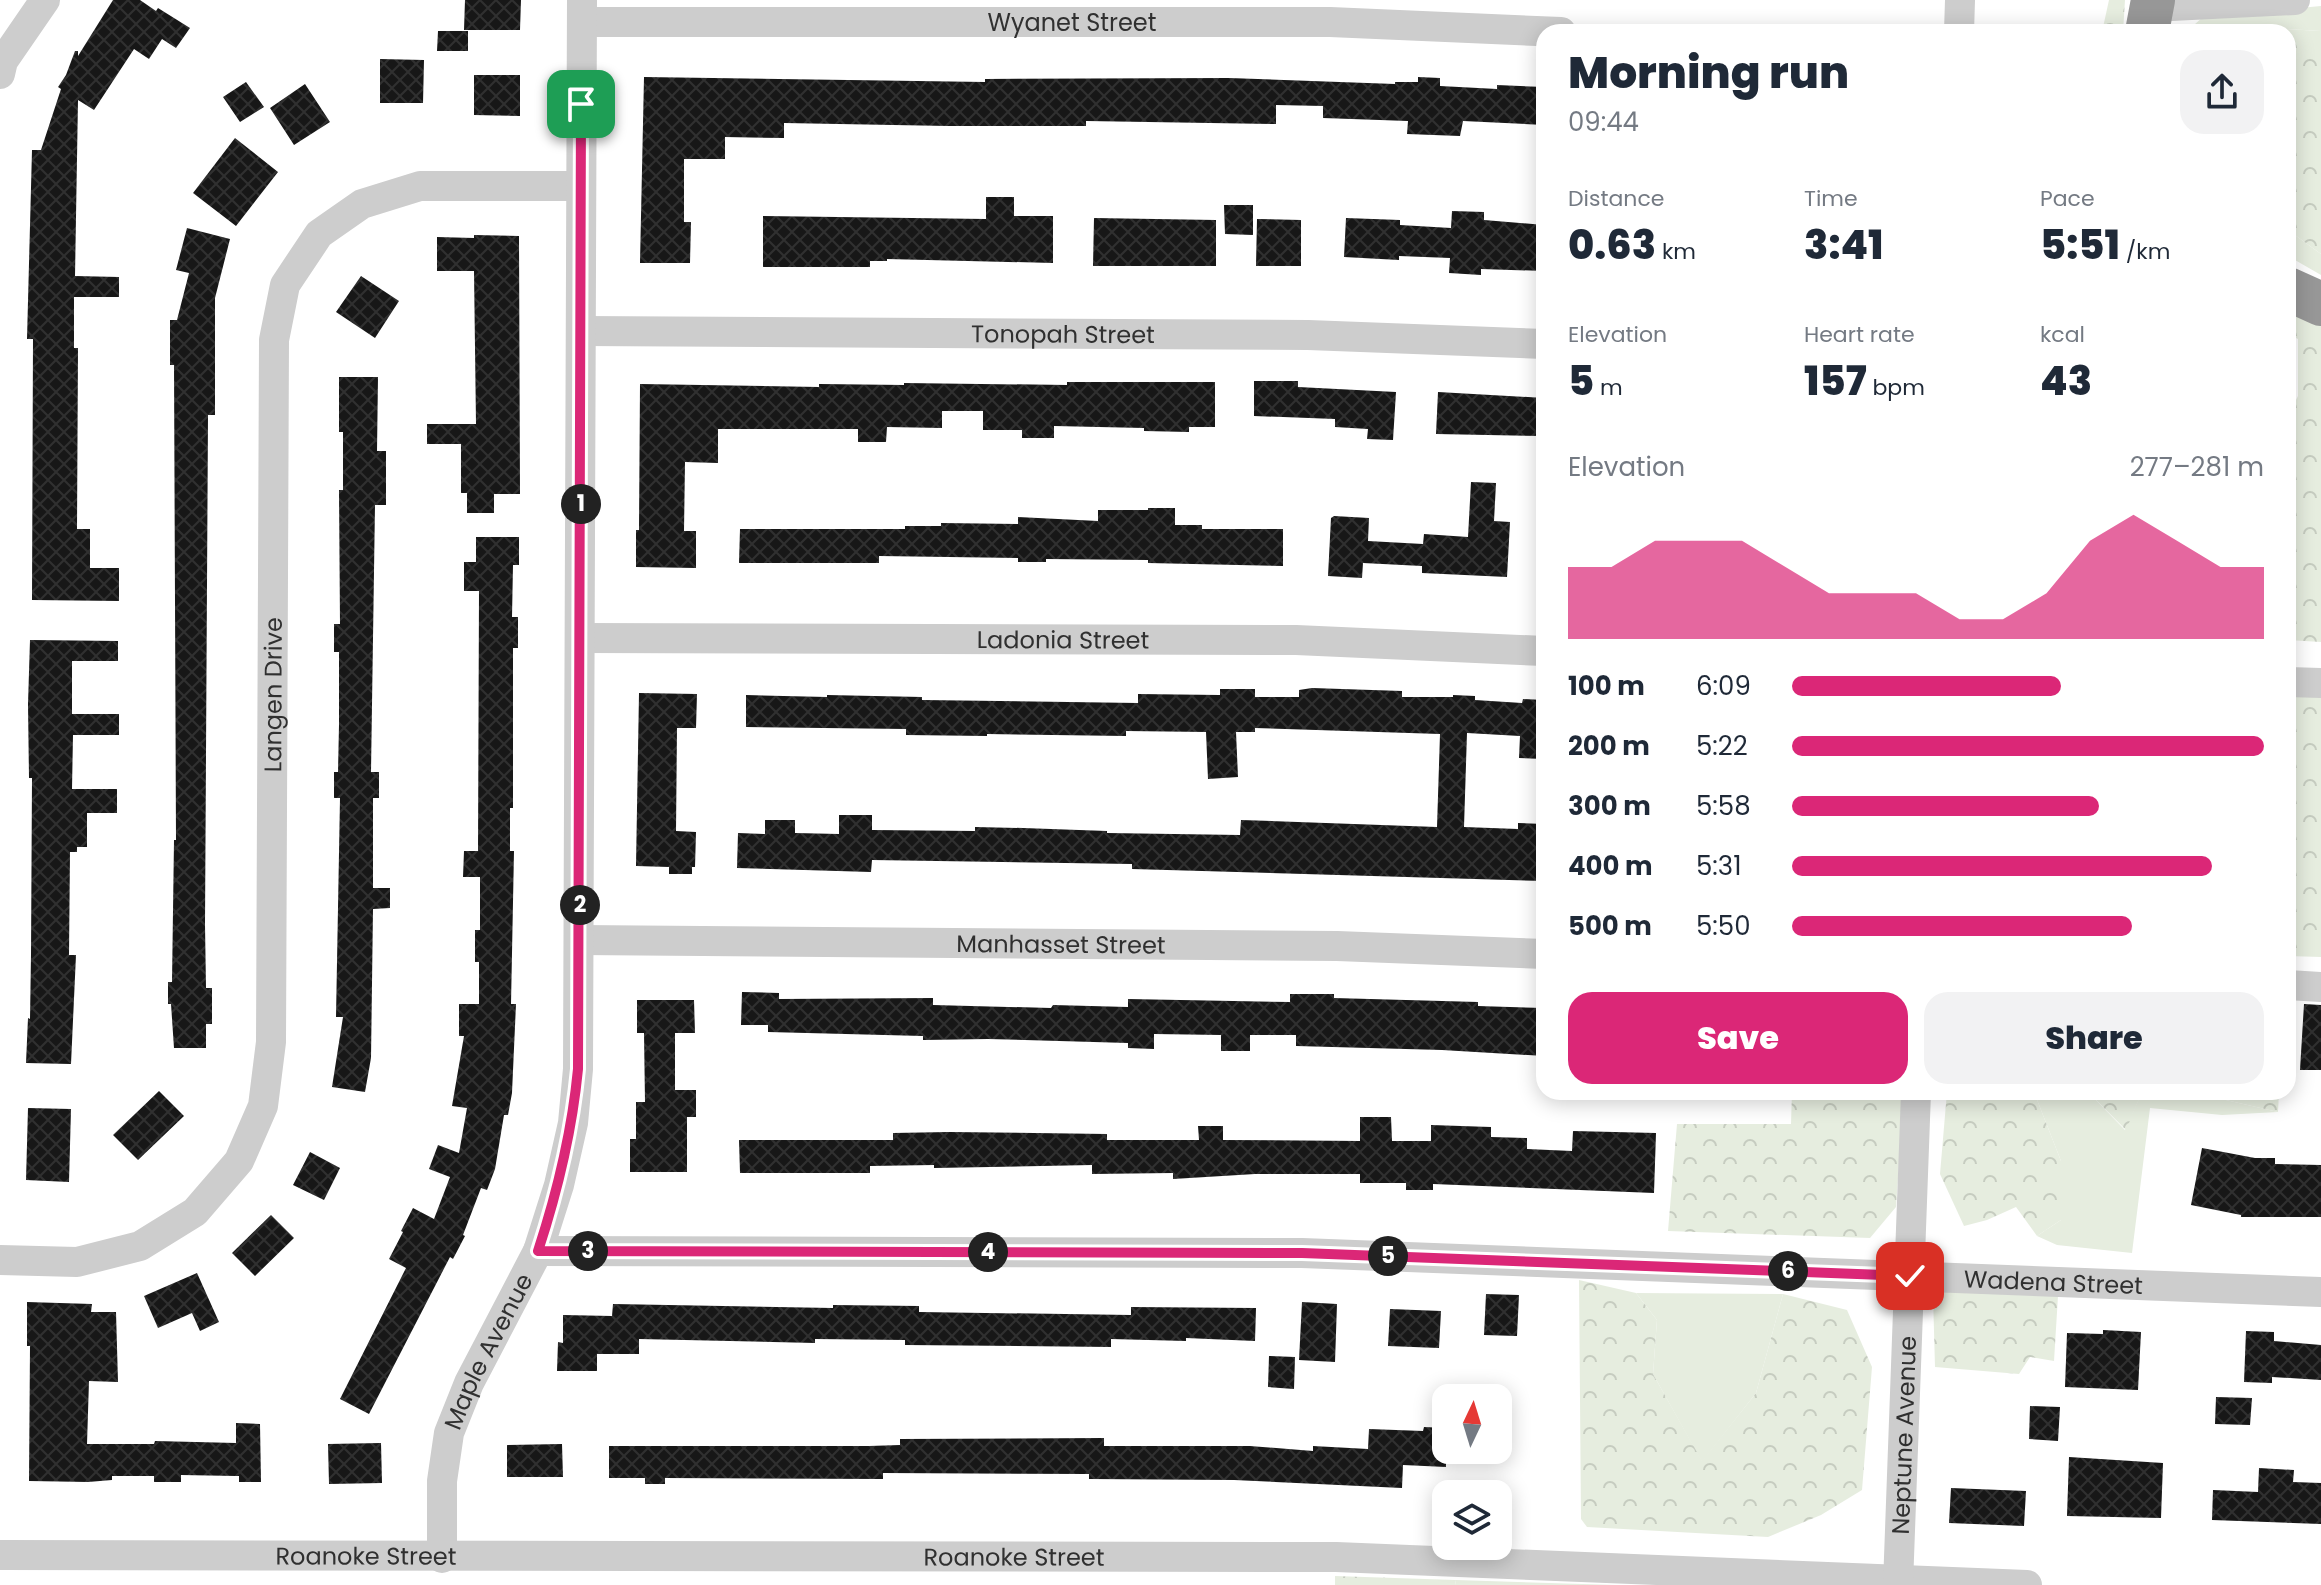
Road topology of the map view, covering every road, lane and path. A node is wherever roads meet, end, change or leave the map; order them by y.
1 (45, 0) edge
2 (1960, 0) edge
3 (2295, 0) edge
4 (582, 11) edge
5 (2151, 13) edge
6 (1959, 24) edge
7 (1536, 31) edge
8 (1, 64) edge
9 (580, 186) junction
10 (2296, 293) edge
11 (2321, 304) edge
12 (581, 331) junction
13 (1536, 344) edge
14 (581, 638) junction
15 (1536, 651) edge
16 (2296, 682) edge
17 (2321, 683) edge
18 (579, 940) junction
19 (1536, 954) edge
20 (2296, 985) edge
21 (2321, 987) edge
22 (1916, 1100) edge
23 (538, 1251) junction
24 (0, 1260) edge
25 (1910, 1276) junction
26 (2321, 1292) edge
27 (0, 1555) edge
28 (442, 1558) junction
29 (1898, 1582) edge
30 (2027, 1585) edge

1 - 8 street
2 - 6 street
3 - 5 street
4 - 7 street, Wyanet Street
4 - 9 street, Maple Avenue
9 - 12 street, Maple Avenue
9 - 24 street, Langen Drive
10 - 11 highway
12 - 13 street, Tonopah Street
12 - 14 street, Maple Avenue
14 - 15 street, Ladonia Street
14 - 18 street, Maple Avenue
16 - 17 street
18 - 19 street, Manhasset Street
18 - 23 street, Maple Avenue
20 - 21 street
22 - 25 street, Neptune Avenue
23 - 25 street, Wadena Street
23 - 28 street, Maple Avenue
25 - 26 street, Wadena Street
25 - 29 street, Neptune Avenue
27 - 28 street, Roanoke Street
28 - 29 street, Roanoke Street
29 - 30 street, Roanoke Street

